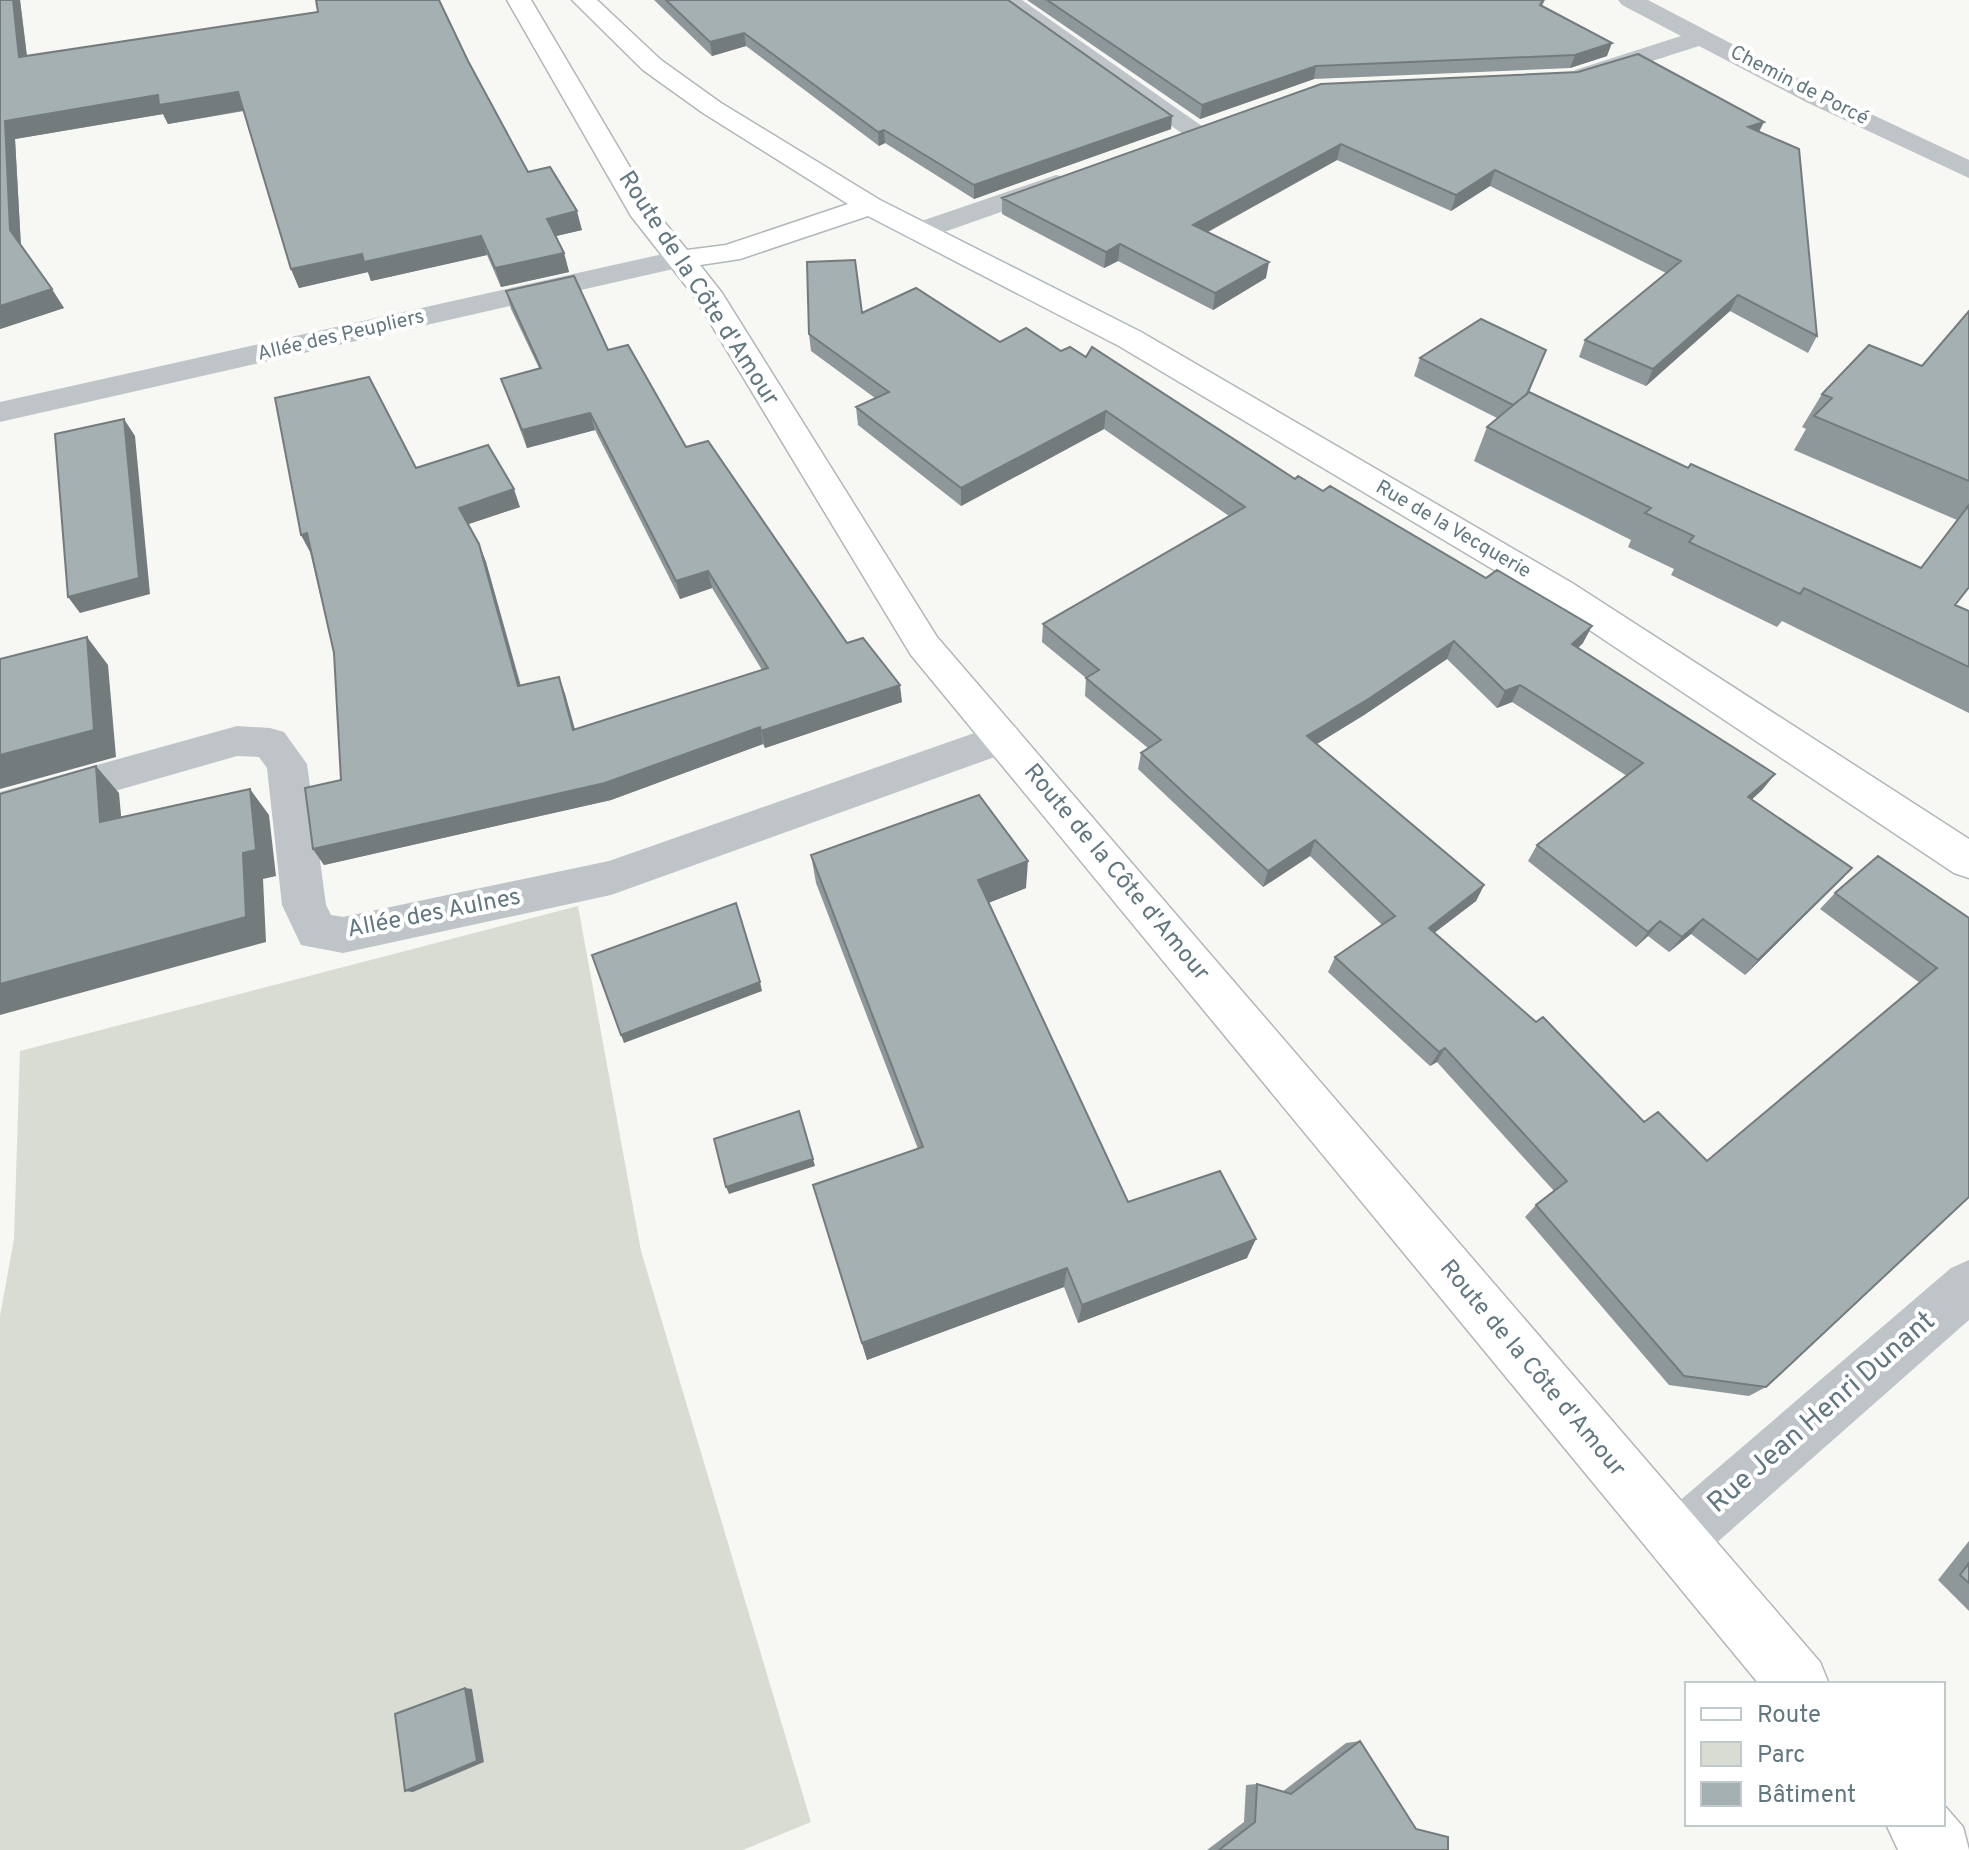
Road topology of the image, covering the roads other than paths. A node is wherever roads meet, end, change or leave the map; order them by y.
1 (519, 0) edge
2 (584, 0) edge
3 (1007, 0) edge
4 (1630, 0) edge
5 (1703, 37) junction
6 (1558, 79) edge
7 (1226, 121) edge
8 (1196, 131) junction
9 (1168, 142) edge
10 (1969, 170) edge
11 (1084, 173) edge
12 (870, 206) junction
13 (917, 232) junction
14 (681, 259) junction
15 (0, 412) edge
16 (1003, 738) junction
17 (0, 808) edge
18 (1969, 861) edge
19 (1969, 1286) edge
20 (1676, 1541) junction
21 (1796, 1682) edge
22 (1920, 1826) edge
23 (1940, 1850) edge

1 - 14 main road, Route de la Côte d'Amour
2 - 12 main road
3 - 8 street
4 - 5 street, Chemin de Porcé
5 - 6 street
5 - 10 street, Chemin de Porcé
7 - 8 street
8 - 9 street
11 - 13 street
12 - 13 main road
12 - 14 main road
13 - 18 main road, Rue de la Vecquerie
14 - 15 street, Allée des Peupliers
14 - 16 main road, Route de la Côte d'Amour
16 - 17 street, Allée des Aulnes
16 - 20 main road, Route de la Côte d'Amour
19 - 20 street, Rue Jean Henri Dunant
20 - 21 main road, Route de la Côte d'Amour
22 - 23 main road

